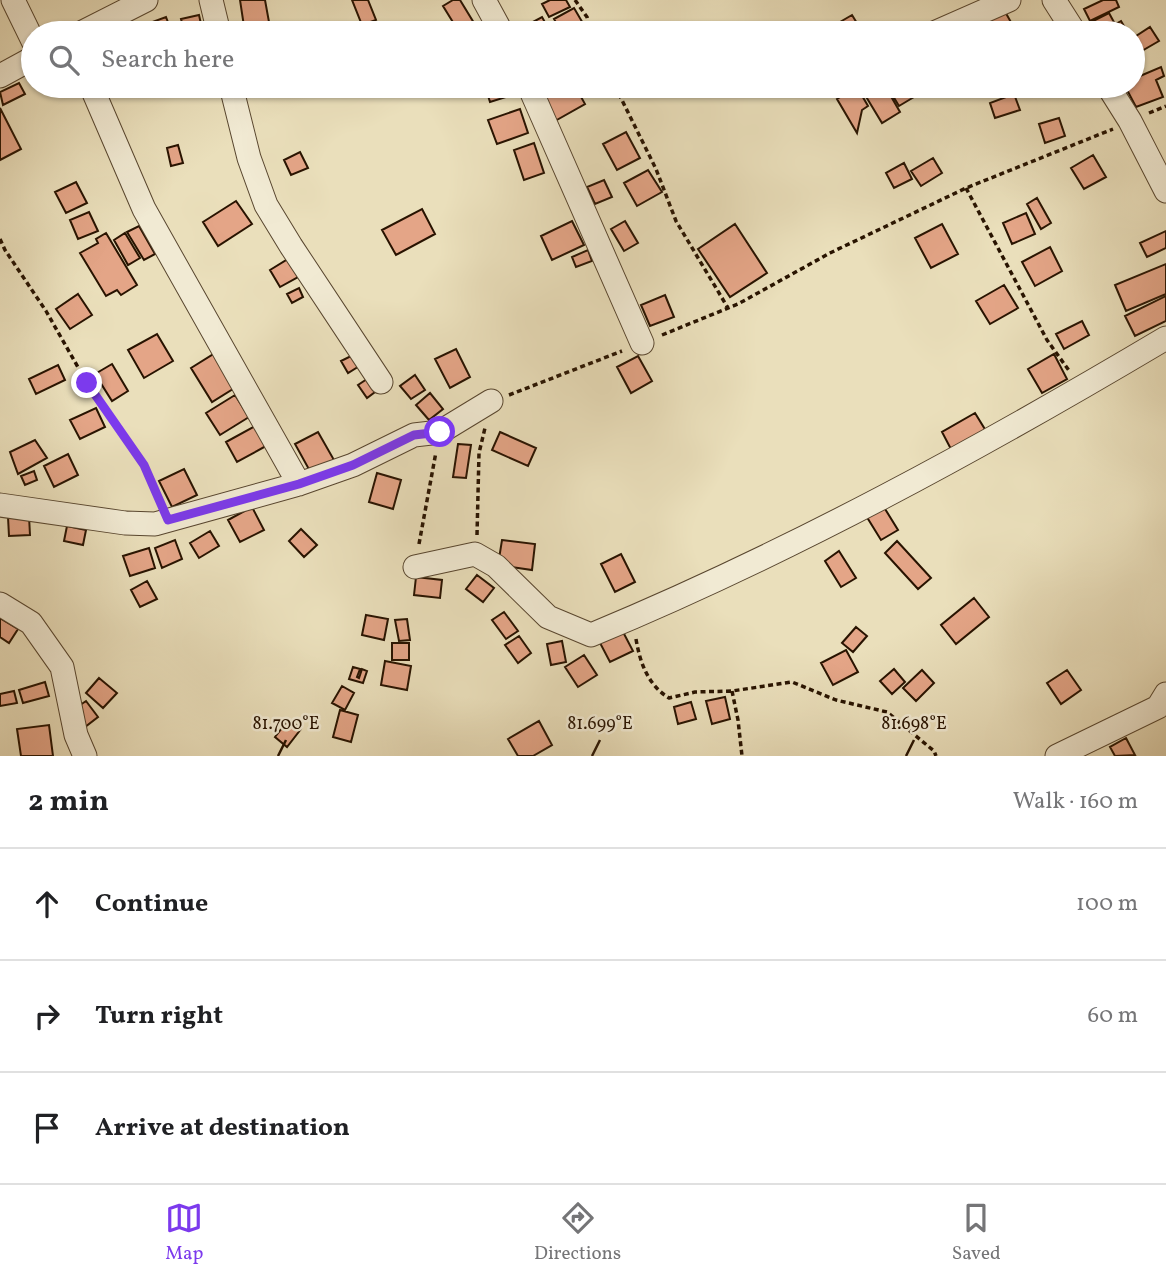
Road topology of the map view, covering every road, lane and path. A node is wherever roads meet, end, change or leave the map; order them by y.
1 (13, 0) edge
2 (146, 0) edge
3 (211, 0) edge
4 (484, 0) edge
5 (575, 0) edge
6 (1009, 0) edge
7 (1054, 0) edge
8 (23, 21) edge
9 (104, 21) edge
10 (216, 21) edge
11 (495, 21) edge
12 (588, 21) edge
13 (961, 21) edge
14 (1067, 21) edge
15 (21, 65) edge
16 (0, 76) edge
17 (96, 98) edge
18 (234, 98) edge
19 (534, 98) edge
20 (621, 98) edge
21 (1116, 98) edge
22 (1166, 106) edge
23 (1130, 121) junction
24 (966, 188) junction
25 (1166, 191) edge
26 (0, 239) edge
27 (728, 308) junction
28 (1166, 338) edge
29 (642, 343) junction
30 (381, 382) dead end
31 (1081, 388) junction
32 (491, 401) junction
33 (440, 432) junction
34 (299, 484) junction
35 (0, 505) edge
36 (168, 520) junction
37 (475, 554) junction
38 (415, 567) joint
39 (0, 604) edge
40 (633, 618) junction
41 (732, 691) junction
42 (1166, 694) edge
43 (85, 756) edge
44 (741, 756) edge
45 (936, 756) edge
46 (1057, 756) edge

1 - 8 street
2 - 9 street
3 - 10 street
4 - 11 street
5 - 12 path
6 - 13 street
7 - 14 street
15 - 16 street
17 - 34 street
18 - 30 street
19 - 29 street
20 - 27 path
21 - 23 street
22 - 23 path
23 - 24 path
23 - 25 street
24 - 27 path
24 - 31 path
26 - 36 path
27 - 29 path
28 - 31 street
29 - 32 path
31 - 40 street
32 - 33 street
32 - 37 path
33 - 34 street
33 - 38 path
34 - 36 street
35 - 36 street
37 - 38 street
37 - 40 street
39 - 43 street
40 - 41 path
41 - 44 path
41 - 45 path
42 - 46 street

